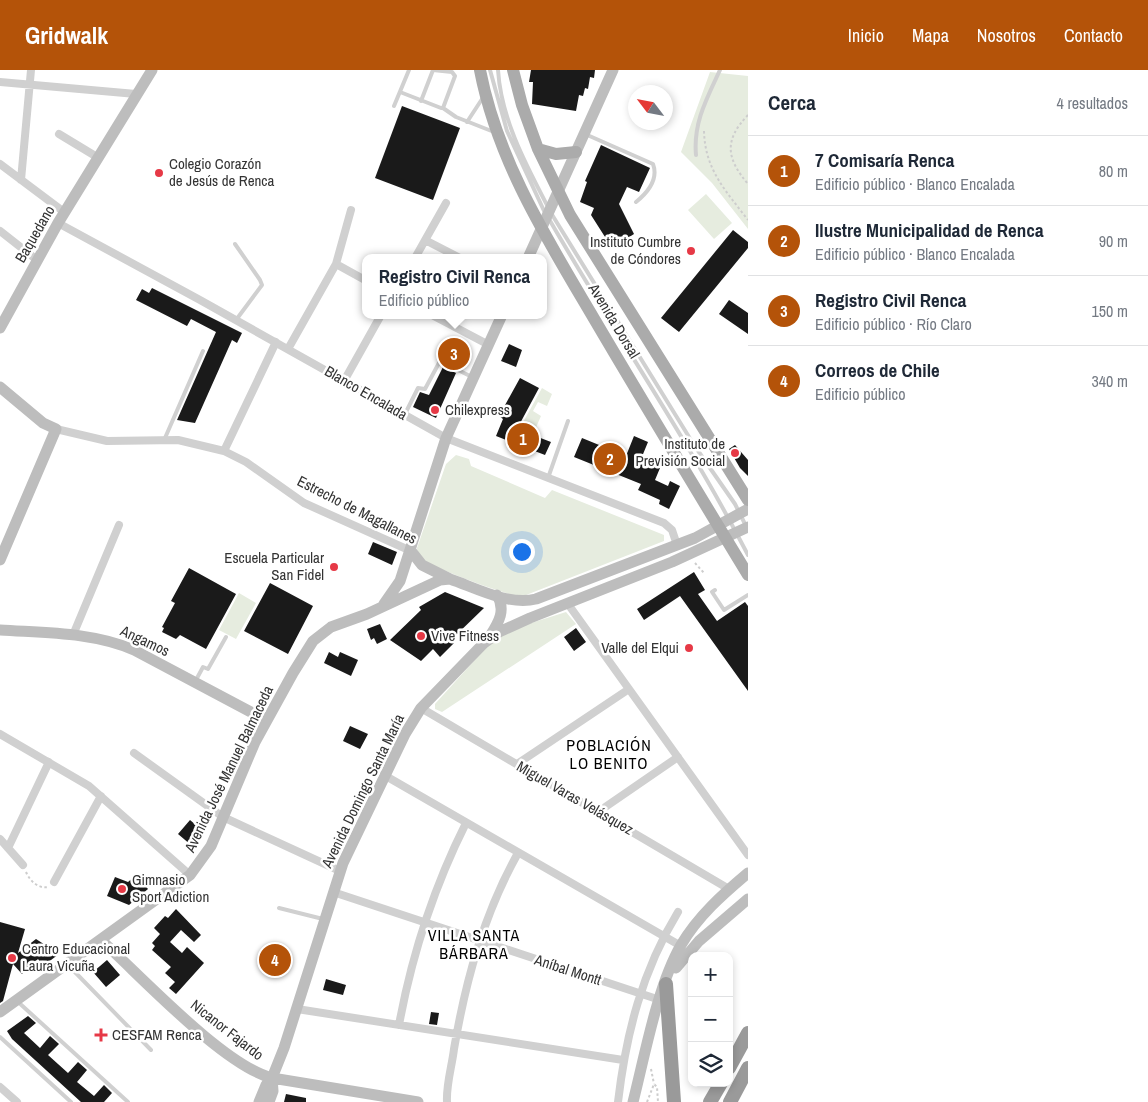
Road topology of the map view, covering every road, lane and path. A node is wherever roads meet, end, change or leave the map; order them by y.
1 (30, 70) edge
2 (152, 70) edge
3 (409, 70) edge
4 (480, 70) edge
5 (490, 70) edge
6 (498, 70) edge
7 (513, 70) edge
8 (613, 70) edge
9 (720, 70) edge
10 (0, 82) edge
11 (29, 85) junction
12 (400, 92) junction
13 (136, 94) junction
14 (485, 94) junction
15 (421, 101) junction
16 (394, 106) dead end
17 (444, 108) junction
18 (748, 115) edge
19 (467, 122) junction
20 (704, 126) dead end
21 (59, 134) dead end
22 (584, 134) junction
23 (498, 135) junction
24 (538, 149) junction
25 (576, 152) junction
26 (696, 155) dead end
27 (97, 157) junction
28 (0, 164) edge
29 (21, 180) junction
30 (748, 184) edge
31 (557, 191) junction
32 (636, 202) dead end
33 (446, 203) dead end
34 (351, 210) dead end
35 (64, 212) junction
36 (548, 213) junction
37 (748, 220) edge
38 (58, 223) junction
39 (541, 229) junction
40 (0, 231) edge
41 (425, 240) junction
42 (235, 244) dead end
43 (417, 254) edge
44 (452, 254) edge
45 (530, 254) edge
46 (37, 260) junction
47 (336, 264) junction
48 (362, 278) edge
49 (379, 319) edge
50 (439, 319) edge
51 (500, 319) edge
52 (236, 320) junction
53 (0, 328) edge
54 (276, 342) junction
55 (488, 345) junction
56 (288, 349) junction
57 (203, 351) dead end
58 (474, 378) junction
59 (344, 381) junction
60 (0, 387) edge
61 (404, 416) junction
62 (568, 422) dead end
63 (56, 429) junction
64 (165, 438) junction
65 (446, 438) junction
66 (224, 451) junction
67 (548, 478) junction
68 (748, 500) edge
69 (734, 517) edge
70 (119, 525) dead end
71 (741, 531) edge
72 (677, 545) junction
73 (411, 551) junction
74 (689, 555) junction
75 (748, 555) edge
76 (0, 560) edge
77 (704, 572) dead end
78 (748, 575) edge
79 (450, 579) junction
80 (715, 590) dead end
81 (497, 594) junction
82 (748, 595) edge
83 (568, 604) junction
84 (380, 609) junction
85 (0, 630) edge
86 (73, 636) junction
87 (226, 637) dead end
88 (484, 643) junction
89 (195, 682) junction
90 (629, 689) junction
91 (421, 708) junction
92 (266, 720) junction
93 (0, 734) edge
94 (134, 753) dead end
95 (678, 756) junction
96 (49, 762) junction
97 (518, 764) junction
98 (384, 776) junction
99 (102, 796) junction
100 (598, 812) junction
101 (223, 817) junction
102 (466, 822) junction
103 (0, 839) edge
104 (8, 848) junction
105 (518, 853) junction
106 (748, 854) edge
107 (23, 865) joint
108 (340, 871) junction
109 (748, 872) edge
110 (190, 875) junction
111 (54, 882) joint
112 (729, 889) junction
113 (333, 892) junction
114 (748, 899) edge
115 (279, 908) dead end
116 (678, 912) dead end
117 (325, 919) junction
118 (424, 922) junction
119 (664, 936) junction
120 (101, 940) junction
121 (479, 940) junction
122 (681, 946) junction
123 (67, 964) junction
124 (667, 982) junction
125 (640, 994) junction
126 (16, 1000) junction
127 (660, 1000) junction
128 (297, 1008) junction
129 (0, 1012) edge
130 (399, 1025) junction
131 (748, 1033) edge
132 (457, 1034) junction
133 (0, 1037) edge
134 (151, 1050) dead end
135 (623, 1060) junction
136 (733, 1061) edge
137 (651, 1068) dead end
138 (748, 1068) edge
139 (748, 1074) edge
140 (272, 1078) junction
141 (654, 1084) junction
142 (0, 1087) edge
143 (719, 1087) edge
144 (736, 1090) junction
145 (17, 1102) edge
146 (71, 1102) edge
147 (128, 1102) edge
148 (259, 1102) edge
149 (269, 1102) edge
150 (418, 1102) edge
151 (447, 1102) edge
152 (618, 1102) edge
153 (633, 1102) edge
154 (647, 1102) edge
155 (658, 1102) edge
156 (674, 1102) edge
157 (710, 1102) edge
158 (730, 1102) edge

1 - 11 street
2 - 13 main road, Baquedano
3 - 12 lane
4 - 14 main road, Avenida Dorsal
5 - 36 lane
6 - 36 lane
7 - 24 main road, Avenida Dorsal
8 - 22 main road
9 - 26 lane
10 - 11 street
11 - 13 street
11 - 29 street
12 - 15 lane
12 - 16 lane
13 - 27 main road, Baquedano
14 - 19 lane
14 - 23 main road, Avenida Dorsal
15 - 17 lane
15 - 17 lane
17 - 19 lane
18 - 30 path
19 - 23 lane
20 - 37 path
21 - 27 street
22 - 25 main road
22 - 32 lane
23 - 39 main road, Avenida Dorsal
24 - 25 main road
24 - 31 main road, Avenida Dorsal
25 - 31 main road
27 - 35 main road, Baquedano
28 - 29 street
29 - 35 street
31 - 36 main road
31 - 68 main road, Avenida Dorsal
33 - 41 street
34 - 47 street
35 - 38 main road, Baquedano
36 - 39 main road
36 - 69 lane
36 - 69 lane
38 - 46 main road, Baquedano
38 - 52 street, Blanco Encalada
39 - 45 main road
39 - 69 main road, Avenida Dorsal
40 - 46 street
41 - 43 street
41 - 44 street
42 - 52 lane
46 - 53 main road, Baquedano
47 - 48 street
47 - 56 street
49 - 59 street
50 - 55 street
51 - 55 main road
52 - 54 street, Blanco Encalada
54 - 56 street, Blanco Encalada
54 - 66 street
55 - 58 main road
56 - 59 street, Blanco Encalada
57 - 64 lane
58 - 61 lane
58 - 65 main road
59 - 61 street, Blanco Encalada
60 - 63 main road, Estrecho de Magallanes
61 - 65 street, Blanco Encalada
62 - 67 lane
63 - 64 street, Estrecho de Magallanes
63 - 76 main road
64 - 66 street, Estrecho de Magallanes
65 - 67 street, Blanco Encalada
65 - 73 main road
66 - 73 street, Estrecho de Magallanes
67 - 72 street, Blanco Encalada
69 - 71 main road, Avenida Dorsal
69 - 71 lane
69 - 72 main road
70 - 86 street
71 - 74 main road, Avenida Domingo Santa María
71 - 75 lane
71 - 78 main road, Avenida Dorsal
72 - 81 main road
73 - 79 main road, Estrecho de Magallanes
73 - 84 main road
74 - 77 path
74 - 83 main road, Avenida Domingo Santa María
79 - 81 main road
79 - 84 main road, Avenida José Manuel Balmaceda
80 - 82 lane
81 - 88 main road
83 - 88 main road, Avenida Domingo Santa María
83 - 90 street
84 - 92 main road, Avenida José Manuel Balmaceda
85 - 86 main road, Angamos
86 - 89 main road, Angamos
87 - 89 lane
88 - 91 main road, Avenida Domingo Santa María
89 - 92 main road, Angamos
90 - 95 street
90 - 97 street
91 - 97 street, Miguel Varas Velásquez
91 - 98 main road, Avenida Domingo Santa María
92 - 101 main road, Avenida José Manuel Balmaceda
93 - 96 street
94 - 101 street
95 - 100 street
95 - 106 street
96 - 99 street
96 - 104 street
97 - 100 street, Miguel Varas Velásquez
98 - 102 street
98 - 108 main road, Avenida Domingo Santa María
99 - 110 street
99 - 111 street
100 - 112 street, Miguel Varas Velásquez
101 - 108 street
101 - 110 main road, Avenida José Manuel Balmaceda
102 - 105 street
102 - 118 street
103 - 104 street
104 - 107 street
105 - 119 street
105 - 121 street
107 - 111 path
108 - 113 main road, Avenida Domingo Santa María
109 - 112 main road
110 - 120 main road, Avenida José Manuel Balmaceda
112 - 122 main road
113 - 117 main road, Avenida Domingo Santa María
113 - 118 street, Aníbal Montt
114 - 124 main road
115 - 117 lane
116 - 119 street
117 - 128 main road, Avenida Domingo Santa María
118 - 121 street, Aníbal Montt
118 - 130 street
119 - 122 street
119 - 125 street
120 - 123 main road, Avenida José Manuel Balmaceda
120 - 140 main road, Nicanor Fajardo
121 - 125 street, Aníbal Montt
121 - 132 street
122 - 124 main road
123 - 126 main road, Avenida José Manuel Balmaceda
123 - 134 lane
124 - 127 main road
124 - 156 highway
125 - 127 street, Aníbal Montt
125 - 135 street
126 - 129 main road, Avenida José Manuel Balmaceda
126 - 147 lane
127 - 153 main road
128 - 130 street
128 - 140 main road, Avenida Domingo Santa María
130 - 132 street
131 - 136 highway
132 - 135 street
132 - 151 street
133 - 146 lane
135 - 152 street
137 - 141 path
138 - 144 highway
139 - 144 highway
140 - 148 main road, Avenida Domingo Santa María
140 - 149 main road, Avenida Domingo Santa María
140 - 150 main road, Nicanor Fajardo
141 - 154 path
141 - 155 path
142 - 145 street
143 - 157 highway
144 - 158 highway

